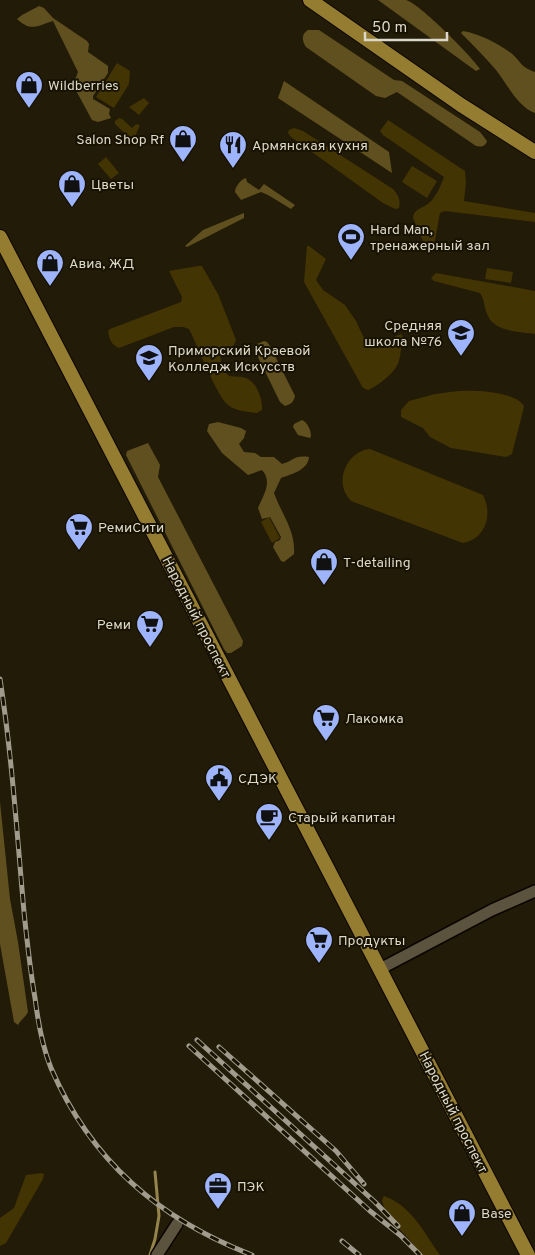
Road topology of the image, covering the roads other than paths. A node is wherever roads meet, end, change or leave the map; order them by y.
1 (310, 0) edge
2 (535, 152) edge
3 (0, 237) edge
4 (535, 891) edge
5 (380, 969) junction
6 (177, 1224) dead end
7 (157, 1255) edge
8 (528, 1255) edge

1 - 2 main road
3 - 5 main road, Народный проспект
4 - 5 street
5 - 8 main road, Народный проспект
6 - 7 street

